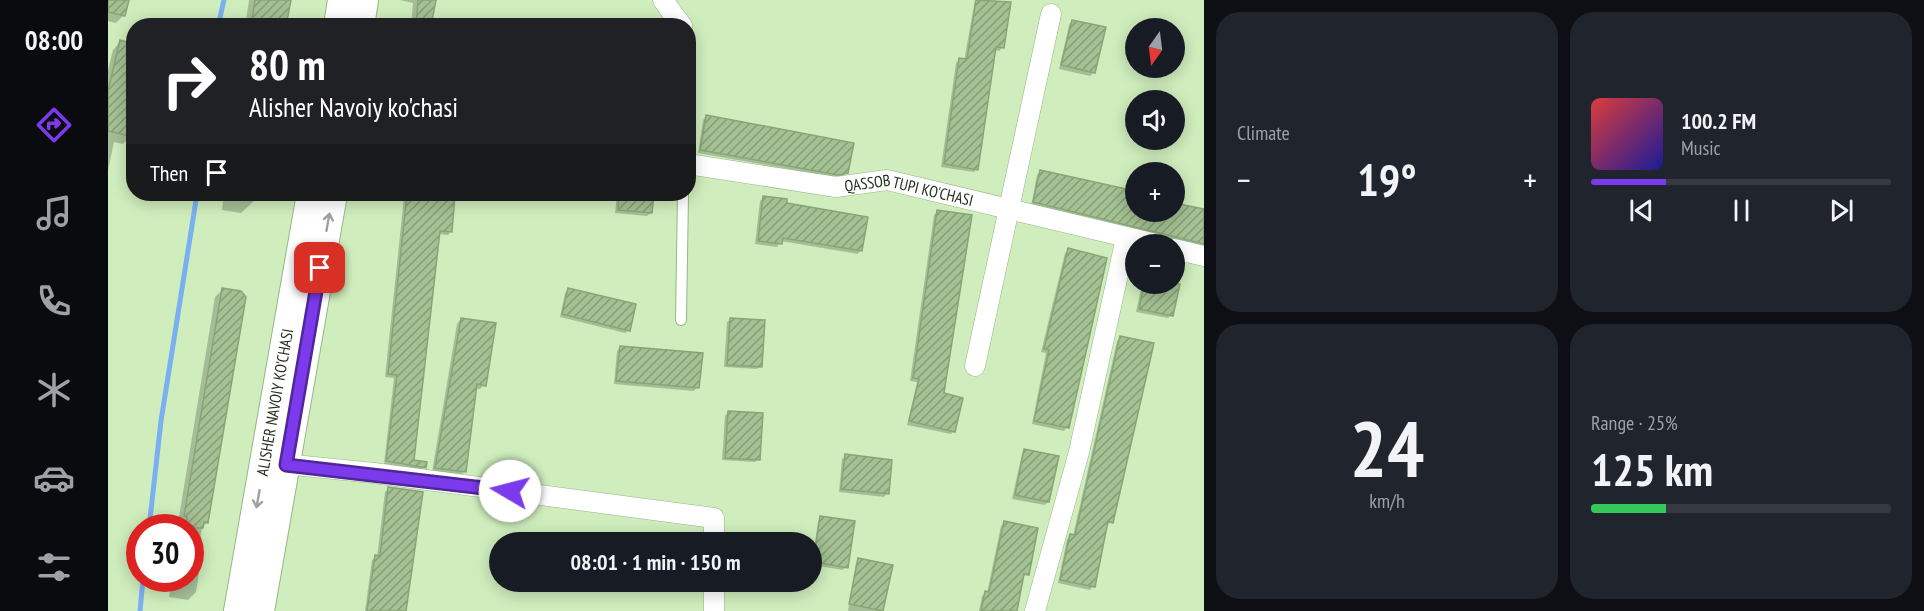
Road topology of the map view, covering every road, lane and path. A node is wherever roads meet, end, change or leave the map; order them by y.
1 (342, 0) edge
2 (364, 0) edge
3 (663, 0) edge
4 (1051, 14) dead end
5 (339, 18) edge
6 (361, 18) edge
7 (676, 18) edge
8 (696, 165) edge
9 (310, 201) edge
10 (331, 201) edge
11 (683, 201) edge
12 (1007, 210) junction
13 (1125, 238) edge
14 (1125, 243) edge
15 (1185, 252) edge
16 (1204, 256) edge
17 (681, 320) dead end
18 (975, 366) dead end
19 (275, 463) junction
20 (714, 532) edge
21 (714, 592) edge
22 (238, 611) edge
23 (260, 611) edge
24 (714, 611) edge
25 (1035, 611) edge

1 - 5 main road
2 - 6 main road
3 - 7 street
4 - 12 street
8 - 12 street, QASSOB TUPI KO'CHASI
9 - 19 main road, ALISHER NAVOIY KO'CHASI
19 -> 10 main road, ALISHER NAVOIY KO'CHASI
11 - 17 lane
12 - 13 street, QASSOB TUPI KO'CHASI
12 - 18 street
14 - 25 street
15 - 16 street
19 - 20 street
19 -> 22 main road, ALISHER NAVOIY KO'CHASI
19 - 23 main road, ALISHER NAVOIY KO'CHASI
21 - 24 street

